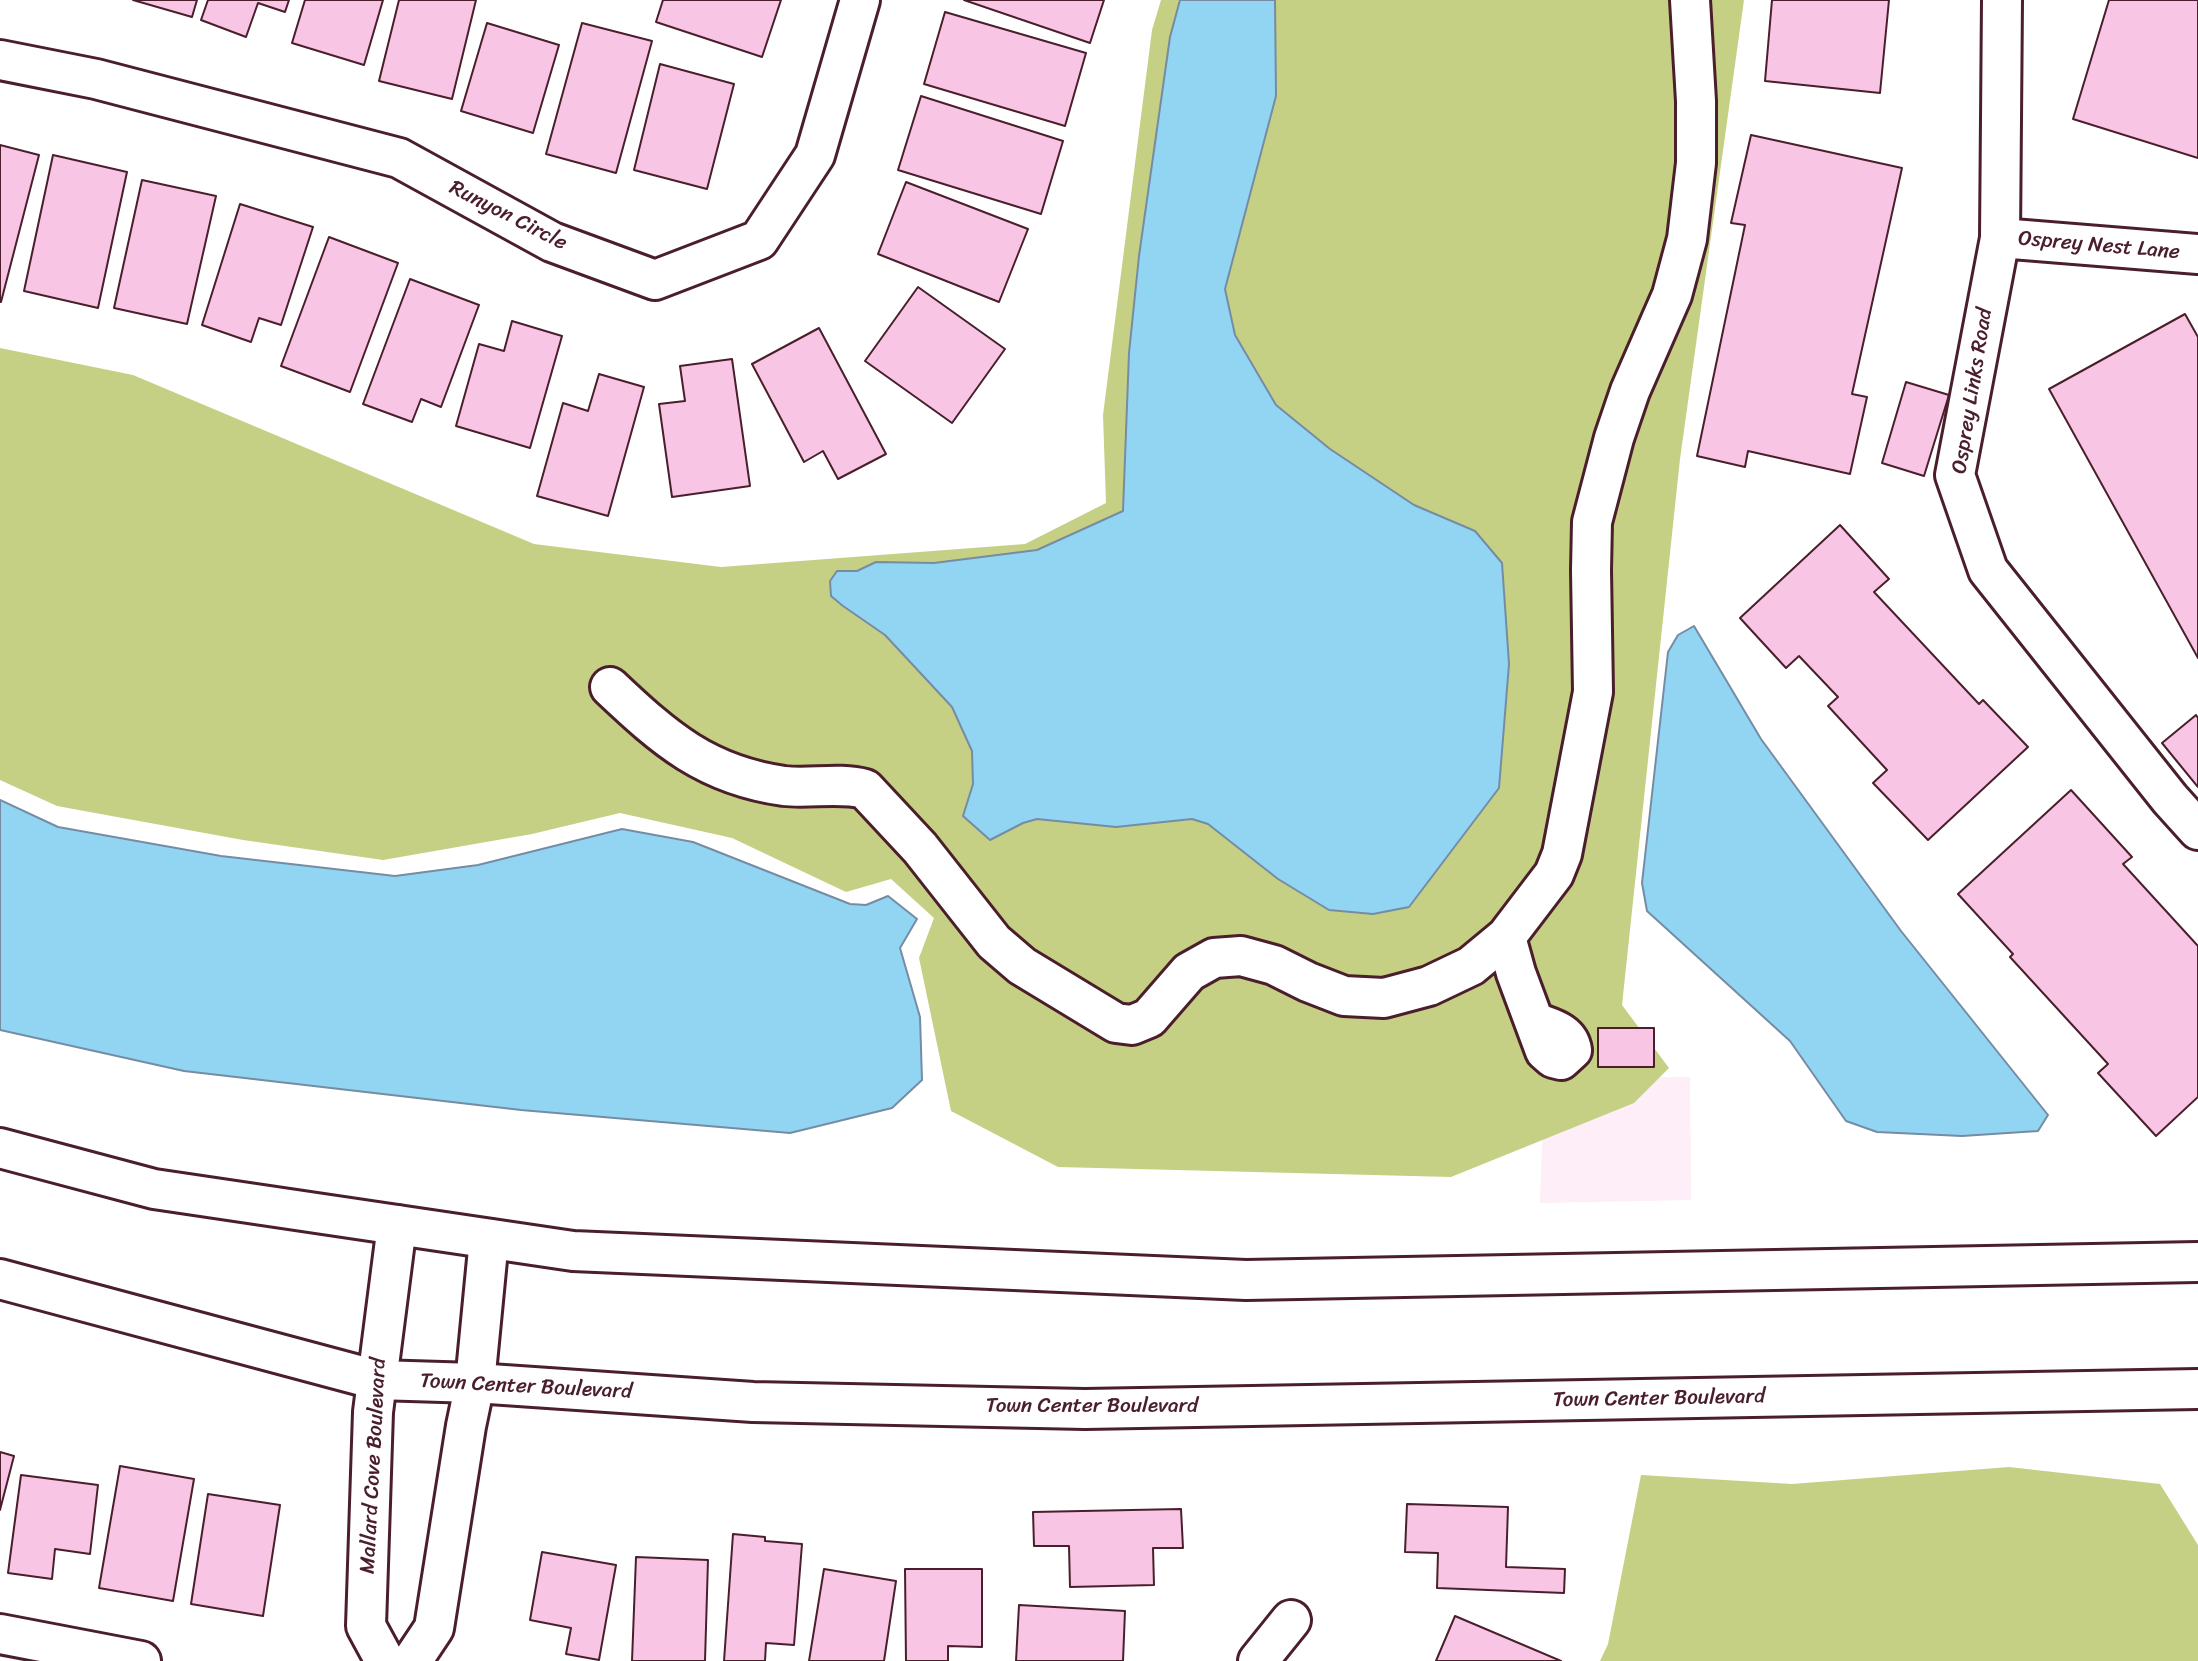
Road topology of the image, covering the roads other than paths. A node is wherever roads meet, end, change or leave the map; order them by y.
1 (860, 0) edge
2 (1690, 0) edge
3 (2002, 0) edge
4 (0, 60) edge
5 (2000, 238) junction
6 (2198, 254) edge
7 (610, 687) dead end
8 (2198, 830) edge
9 (1506, 937) junction
10 (1535, 1022) dead end
11 (0, 1149) edge
12 (397, 1226) junction
13 (489, 1239) junction
14 (2198, 1262) edge
15 (0, 1279) edge
16 (377, 1380) junction
17 (475, 1382) junction
18 (2198, 1389) edge
19 (1291, 1620) dead end
20 (0, 1634) edge
21 (141, 1661) edge
22 (385, 1661) edge
23 (412, 1661) edge
24 (1258, 1661) edge

1 - 4 main road, Runyon Circle
2 - 9 main road
3 - 5 main road, Osprey Links Road
5 - 6 main road, Osprey Nest Lane
5 - 8 main road, Osprey Links Road
7 - 9 main road
9 - 10 main road
11 - 12 main road
12 - 13 main road
12 - 16 main road, Mallard Cove Boulevard
13 - 14 main road
13 - 17 main road
15 - 16 main road, Town Center Boulevard
16 - 17 main road, Town Center Boulevard
16 - 22 main road, Mallard Cove Boulevard
17 - 18 main road, Town Center Boulevard
17 - 23 main road
19 - 24 main road
20 - 21 main road

